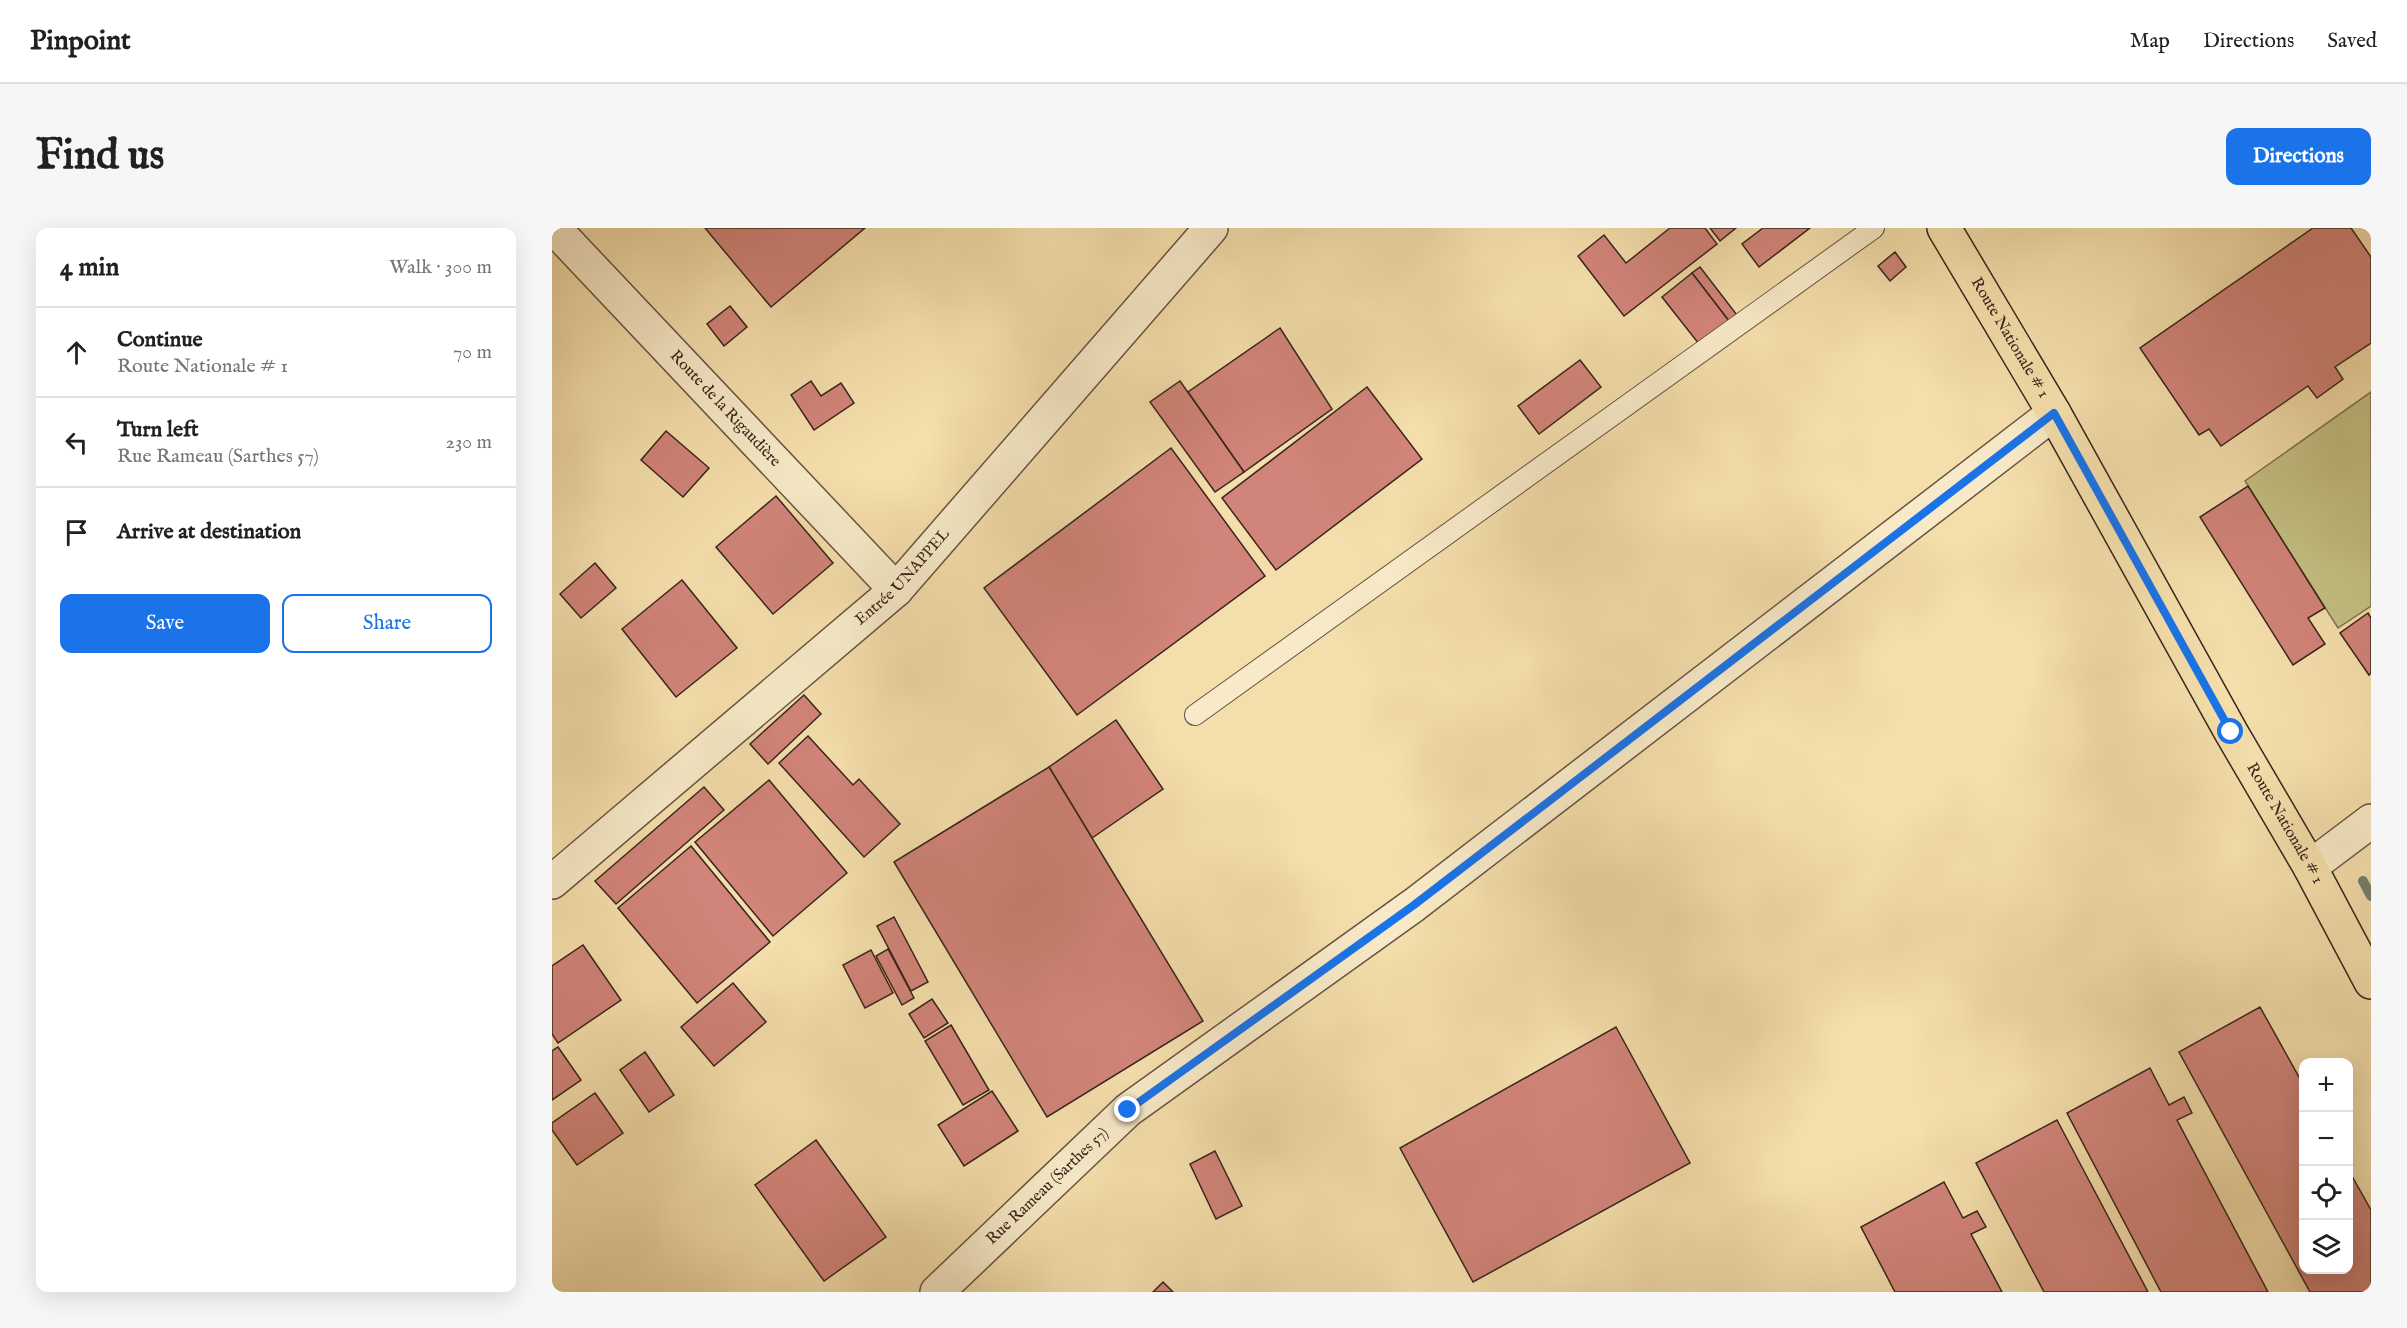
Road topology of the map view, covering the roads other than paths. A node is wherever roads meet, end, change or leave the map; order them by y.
1 (554, 228) edge
2 (1211, 228) edge
3 (1874, 228) edge
4 (1944, 228) edge
5 (2054, 413) junction
6 (896, 590) junction
7 (1195, 715) dead end
8 (2371, 821) edge
9 (2310, 867) junction
10 (552, 882) edge
11 (2371, 982) edge
12 (937, 1292) edge

1 - 6 street, Route de la Rigaudière
2 - 6 street, Entrée UNAPPEL
3 - 7 lane
4 - 5 main road, Route Nationale # 1
5 - 9 main road, Route Nationale # 1
5 - 12 street, Rue Rameau (Sarthes 57)
6 - 10 street, Entrée UNAPPEL
8 - 9 street
9 - 11 main road, Route Nationale # 1

